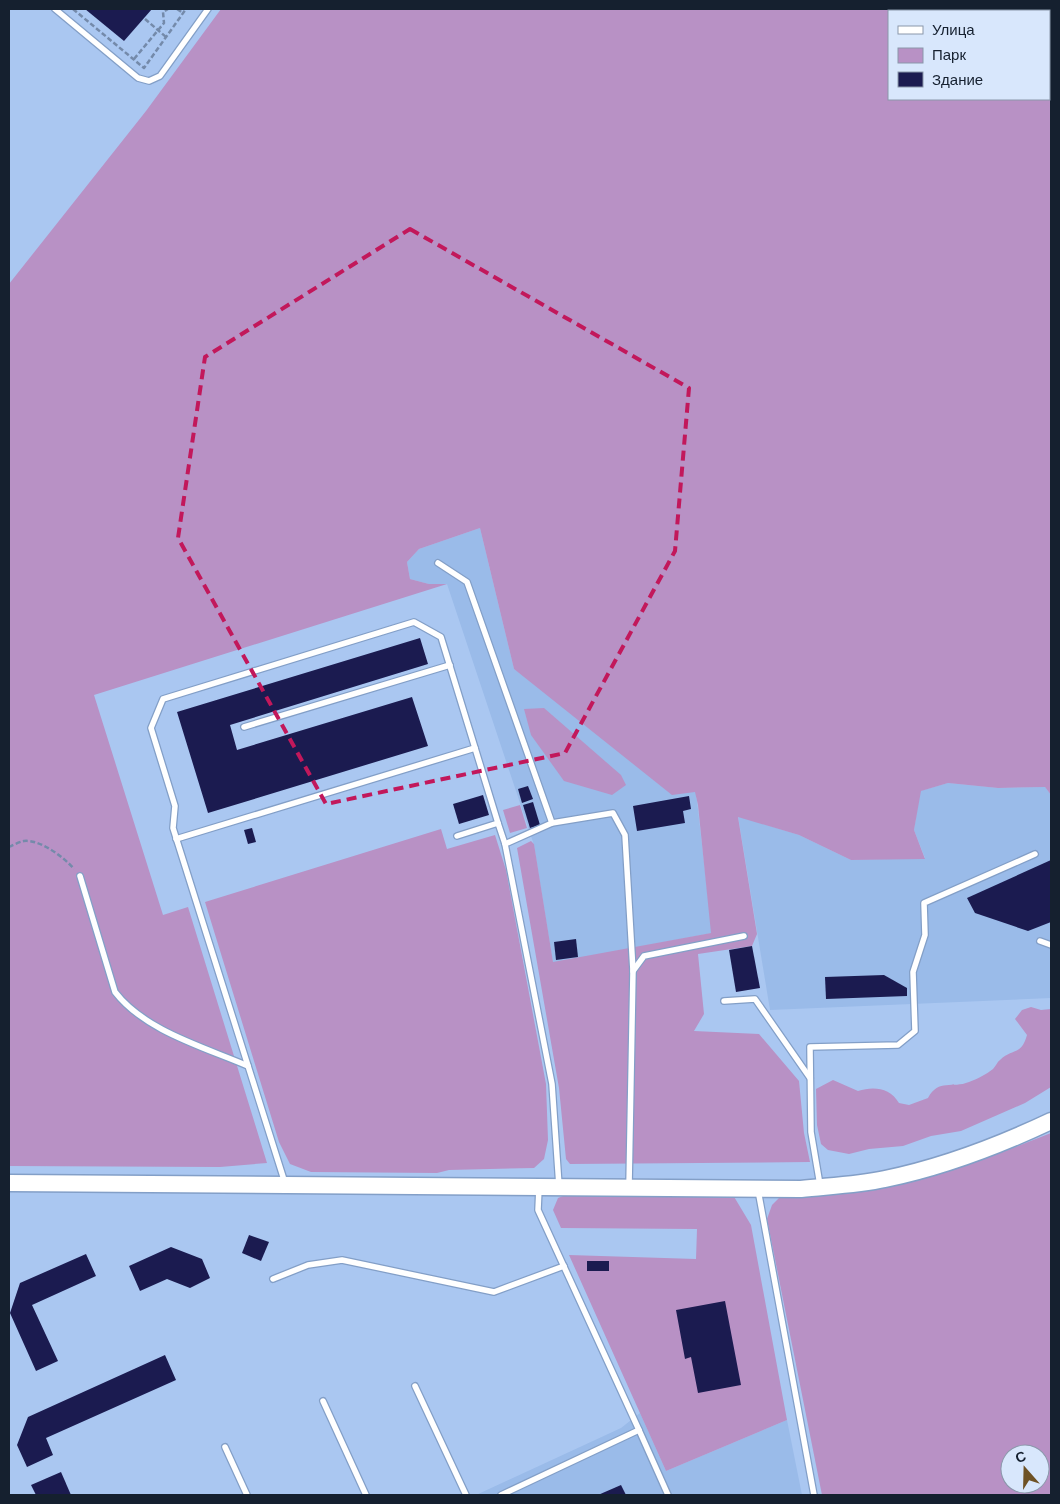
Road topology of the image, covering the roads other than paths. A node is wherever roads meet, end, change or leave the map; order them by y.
1 (55, 9) edge
2 (208, 9) edge
3 (438, 563) dead end
4 (450, 665) junction
5 (244, 727) dead end
6 (475, 748) junction
7 (498, 823) junction
8 (552, 823) junction
9 (457, 836) dead end
10 (176, 839) junction
11 (505, 844) junction
12 (1035, 854) dead end
13 (80, 876) road end
14 (744, 936) dead end
15 (1040, 941) dead end
16 (1051, 946) edge
17 (634, 971) junction
18 (724, 1002) dead end
19 (248, 1066) junction
20 (810, 1078) junction
21 (1051, 1121) edge
22 (9, 1184) edge
23 (286, 1184) junction
24 (820, 1187) junction
25 (539, 1188) junction
26 (559, 1188) junction
27 (629, 1188) junction
28 (757, 1189) junction
29 (564, 1266) junction
30 (273, 1279) dead end
31 (415, 1386) dead end
32 (323, 1401) dead end
33 (639, 1430) junction
34 (224, 1447) dead end
35 (247, 1495) edge
36 (366, 1495) edge
37 (466, 1495) edge
38 (501, 1495) edge
39 (668, 1495) edge
40 (814, 1495) edge

1 - 2 lane
3 - 8 lane
4 - 5 lane
4 - 6 lane
4 - 10 lane
6 - 7 lane
6 - 10 lane
7 - 9 lane
7 - 11 lane
8 - 11 lane
8 - 17 lane
10 - 19 lane
11 - 26 lane
12 - 20 lane
13 - 19 lane
14 - 17 lane
15 - 16 lane
17 - 27 lane
18 - 20 lane
19 - 23 lane
20 - 24 lane
21 - 24 street
22 - 23 street
23 - 25 street
24 - 28 street
25 - 26 street
25 - 29 lane
26 - 27 street
27 - 28 street
28 - 40 lane
29 - 30 lane
29 - 33 lane
31 - 37 lane
32 - 36 lane
33 - 38 lane
33 - 39 lane
34 - 35 lane

